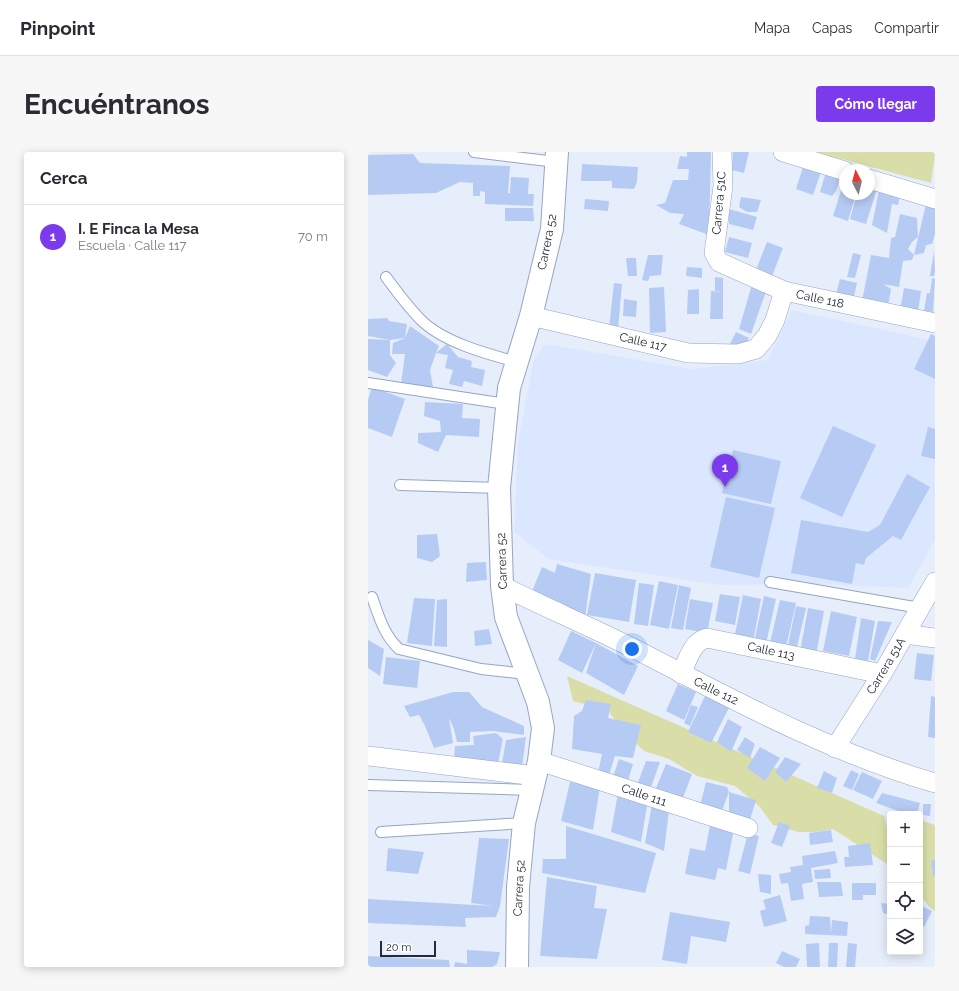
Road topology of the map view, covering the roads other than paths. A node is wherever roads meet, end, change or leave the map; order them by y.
1 (474, 152) edge
2 (722, 152) edge
3 (790, 153) edge
4 (557, 157) edge
5 (839, 169) edge
6 (875, 181) edge
7 (935, 199) edge
8 (714, 253) joint
9 (386, 277) dead end
10 (784, 291) junction
11 (531, 316) junction
12 (935, 323) edge
13 (517, 362) junction
14 (368, 382) edge
15 (506, 404) junction
16 (400, 485) dead end
17 (499, 488) junction
18 (770, 582) dead end
19 (935, 582) edge
20 (502, 586) junction
21 (372, 597) dead end
22 (920, 608) junction
23 (905, 634) junction
24 (935, 638) edge
25 (527, 674) junction
26 (681, 674) junction
27 (882, 674) junction
28 (835, 748) junction
29 (368, 756) edge
30 (536, 776) junction
31 (935, 783) edge
32 (368, 785) edge
33 (524, 823) junction
34 (748, 828) dead end
35 (381, 832) dead end
36 (517, 967) edge

1 - 4 lane
2 - 8 street, Carrera 51C
3 - 5 street
4 - 11 main road, Carrera 52
6 - 7 street
8 - 10 street, Calle 118
9 - 13 lane
10 - 11 street, Calle 117
10 - 12 street, Calle 118
11 - 13 main road, Carrera 52
13 - 15 main road, Carrera 52
14 - 15 lane
15 - 17 main road, Carrera 52
16 - 17 lane
17 - 20 main road, Carrera 52
18 - 22 lane
19 - 22 street, Carrera 51A
20 - 25 main road, Carrera 52
20 - 26 street, Calle 112
21 - 25 lane
22 - 23 street, Carrera 51A
23 - 24 street
23 - 27 street, Carrera 51A
25 - 30 main road, Carrera 52
26 - 27 street, Calle 113
26 - 28 street, Calle 112
27 - 28 street, Carrera 51A
28 - 31 street, Calle 112
29 - 30 street, Calle 111
30 - 32 lane
30 - 33 main road, Carrera 52
30 - 34 street, Calle 111
33 - 35 lane
33 - 36 main road, Carrera 52

